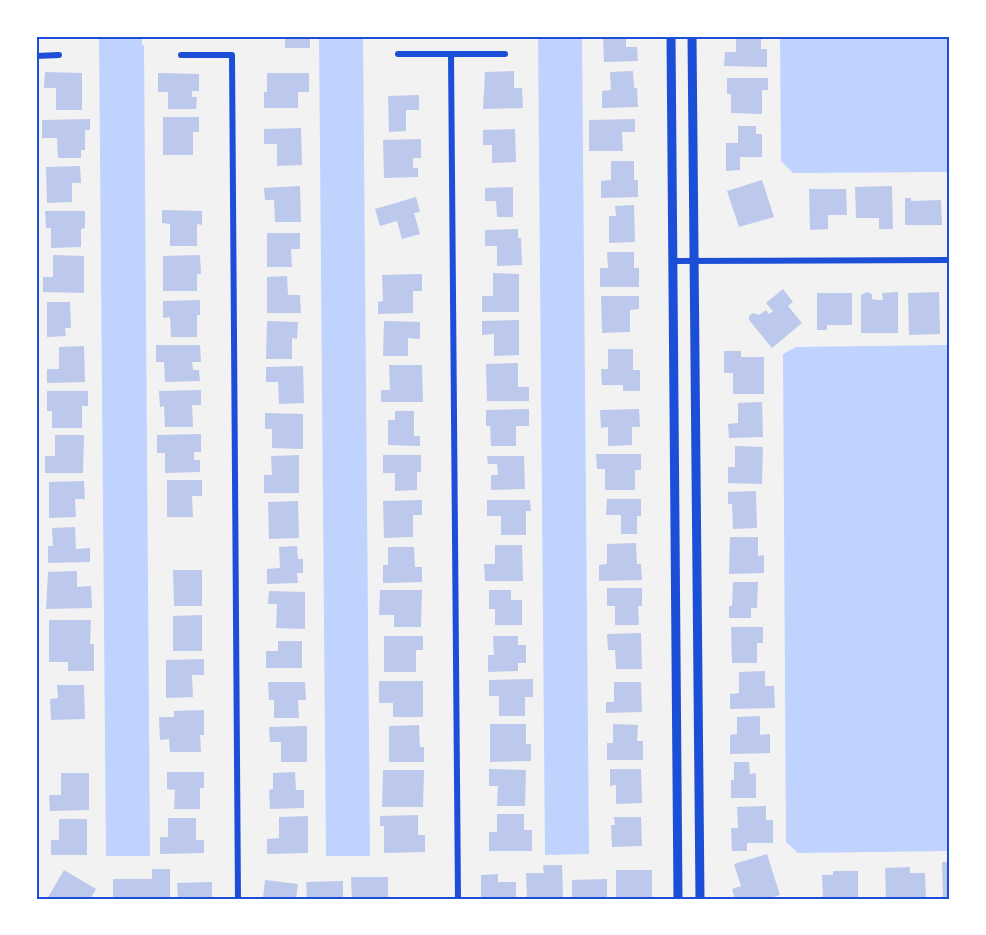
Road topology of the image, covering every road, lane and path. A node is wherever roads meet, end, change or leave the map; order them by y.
1 (671, 36) edge
2 (692, 36) edge
3 (398, 54) dead end
4 (451, 54) junction
5 (505, 54) dead end
6 (59, 55) dead end
7 (181, 55) dead end
8 (36, 56) edge
9 (950, 260) edge
10 (672, 261) junction
11 (694, 261) junction
12 (238, 899) edge
13 (458, 899) edge
14 (678, 899) edge
15 (700, 899) edge

1 - 10 street
2 - 11 street
3 - 4 street
4 - 5 street
4 - 13 street
6 - 8 street
7 - 12 street
9 - 11 street
10 - 11 street
10 - 14 street
11 - 15 street

